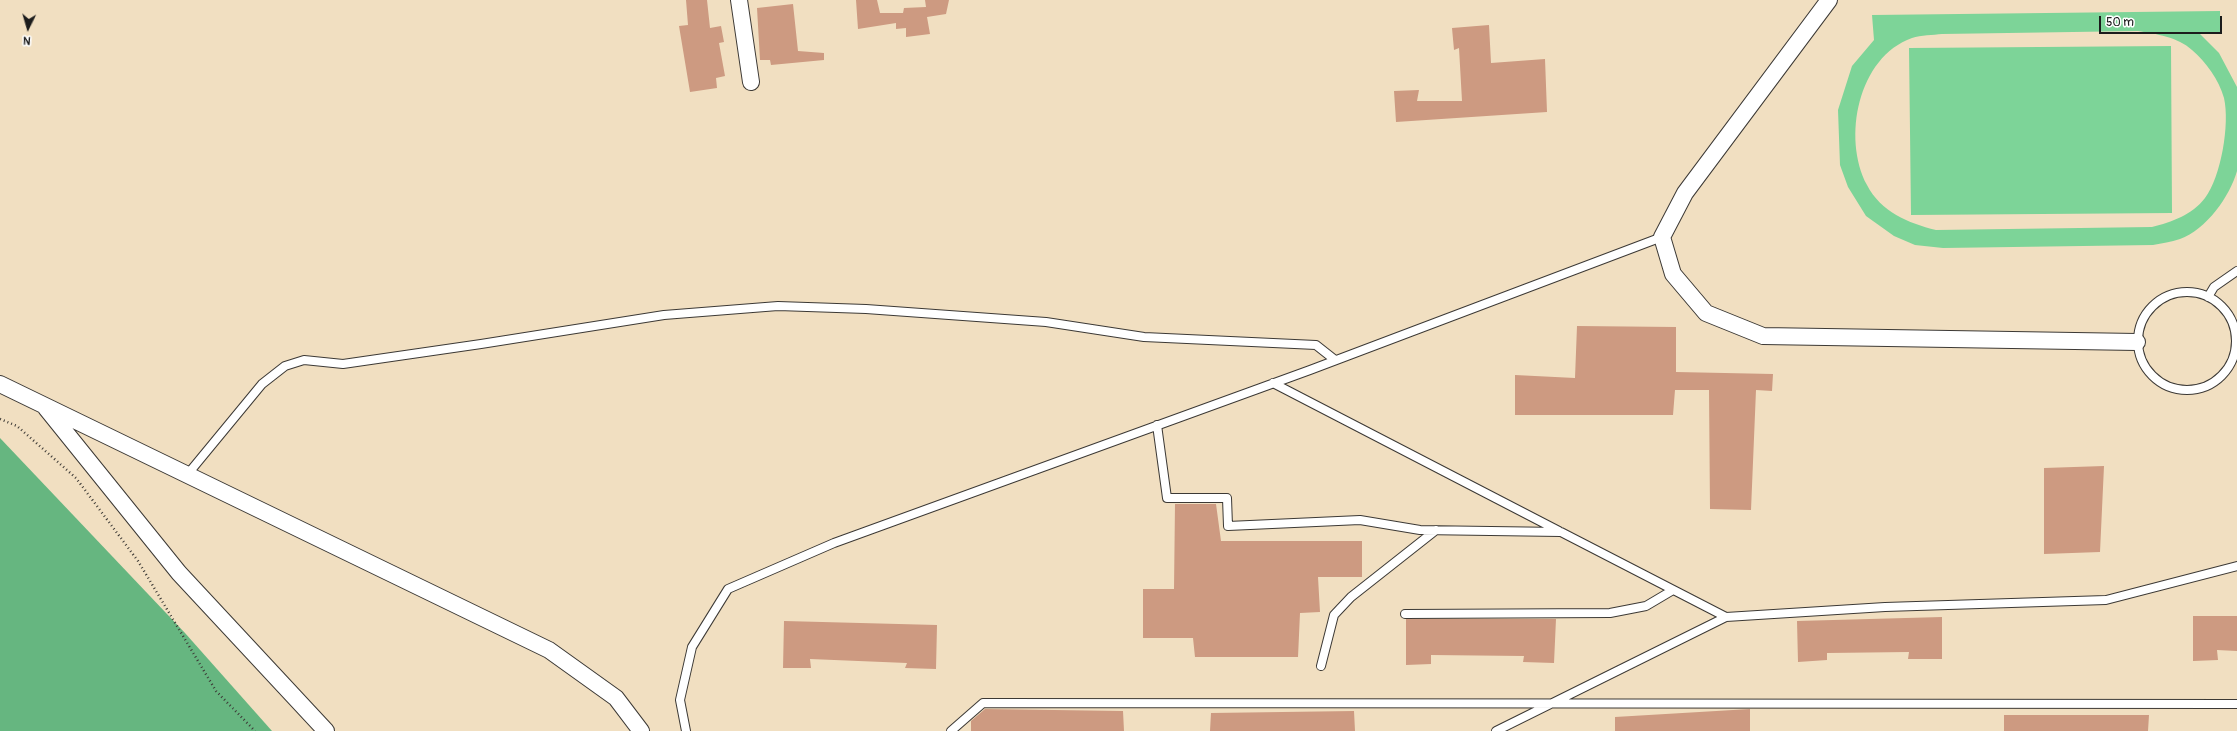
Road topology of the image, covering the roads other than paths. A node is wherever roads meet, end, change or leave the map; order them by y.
1 (739, 0) edge
2 (1829, 0) edge
3 (751, 82) dead end
4 (1662, 237) junction
5 (2237, 270) edge
6 (2208, 297) junction
7 (2137, 342) junction
8 (1335, 360) junction
9 (1273, 383) junction
10 (0, 384) edge
11 (44, 406) junction
12 (1157, 425) junction
13 (187, 475) junction
14 (1436, 530) junction
15 (1561, 532) junction
16 (2237, 566) edge
17 (1673, 590) junction
18 (1404, 614) dead end
19 (1726, 617) junction
20 (1321, 666) dead end
21 (1549, 704) junction
22 (2237, 704) edge
23 (326, 731) edge
24 (641, 731) edge
25 (686, 731) edge
26 (951, 731) edge
27 (1496, 731) edge

1 - 3 street
2 - 4 street
4 - 7 street
4 - 8 lane
5 - 6 lane
6 - 7 lane
6 - 7 lane
8 - 9 lane
8 - 13 lane
9 - 12 lane
9 - 15 lane
10 - 11 street
11 - 13 street
11 - 23 street
12 - 14 lane
12 - 25 lane
13 - 24 street
14 - 15 lane
14 - 20 lane
15 - 17 lane
16 - 19 lane
17 - 18 lane
17 - 19 lane
19 - 21 lane
21 - 22 lane
21 - 26 lane
21 - 27 lane

